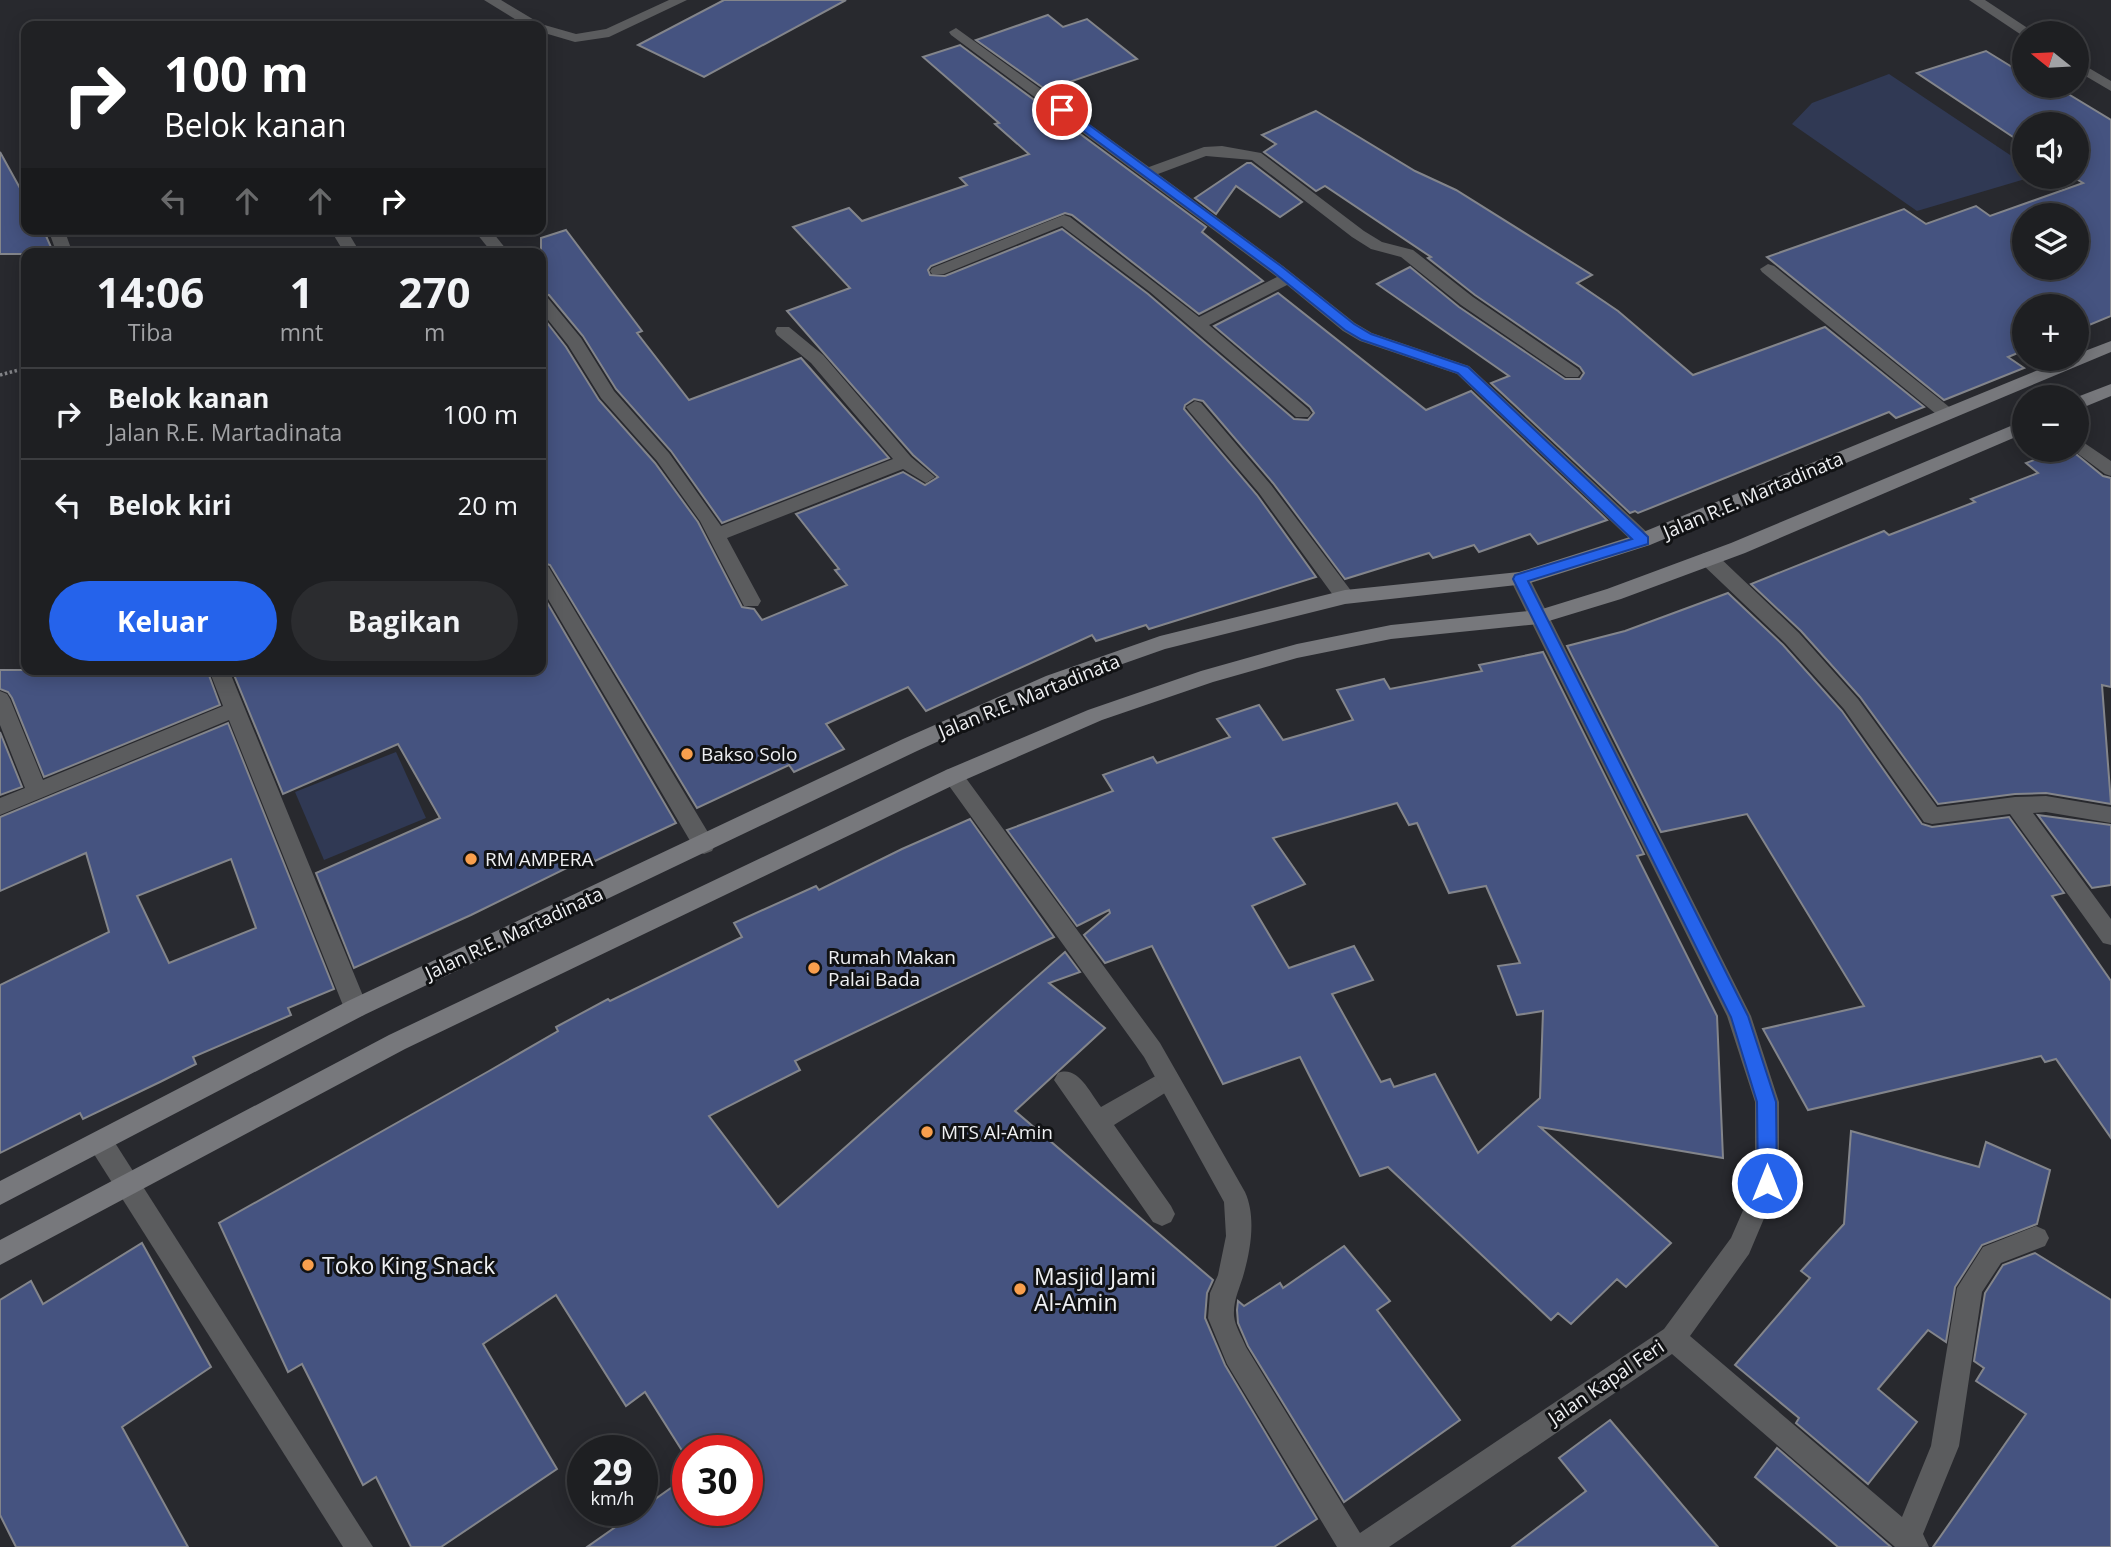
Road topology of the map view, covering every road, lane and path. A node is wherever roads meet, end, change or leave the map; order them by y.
1 (491, 0) edge
2 (680, 0) edge
3 (1976, 0) edge
4 (527, 21) edge
5 (2012, 23) edge
6 (546, 29) edge
7 (956, 32) dead end
8 (2090, 73) edge
9 (2111, 87) edge
10 (1147, 173) junction
11 (1768, 269) dead end
12 (938, 271) dead end
13 (1288, 278) junction
14 (546, 307) edge
15 (1198, 324) junction
16 (783, 331) dead end
17 (2111, 346) edge
18 (21, 369) edge
19 (1573, 373) dead end
20 (0, 375) edge
21 (2111, 389) edge
22 (2089, 399) edge
23 (1195, 407) dead end
24 (1302, 413) dead end
25 (1947, 414) junction
26 (2012, 431) edge
27 (2089, 453) edge
28 (905, 461) junction
29 (2111, 470) edge
30 (926, 477) dead end
31 (716, 535) junction
32 (1643, 540) junction
33 (1709, 559) junction
34 (546, 579) edge
35 (1520, 579) junction
36 (1345, 597) junction
37 (751, 601) dead end
38 (1539, 617) junction
39 (221, 675) edge
40 (0, 699) edge
41 (234, 710) junction
42 (953, 776) junction
43 (37, 792) junction
44 (2015, 805) junction
45 (0, 807) edge
46 (2111, 815) edge
47 (704, 845) junction
48 (2111, 936) edge
49 (356, 1008) junction
50 (1168, 1079) junction
51 (1066, 1080) dead end
52 (1098, 1122) junction
53 (101, 1143) junction
54 (127, 1187) junction
55 (0, 1194) edge
56 (1162, 1214) dead end
57 (2036, 1237) dead end
58 (0, 1253) edge
59 (1673, 1338) junction
60 (1912, 1543) edge
61 (359, 1547) edge
62 (1353, 1547) edge
63 (1364, 1547) edge

1 - 4 street
2 - 6 street
3 - 5 street
7 - 10 street
8 - 9 street
10 - 13 street
10 - 19 street
11 - 25 street
12 - 15 street
13 - 15 street
13 - 32 street
14 - 31 street
15 - 24 street
16 - 28 street
17 - 25 street, Jalan R.E. Martadinata
18 - 20 path
21 - 22 street
23 - 36 street
25 - 32 street, Jalan R.E. Martadinata
26 - 33 street, Jalan R.E. Martadinata
27 - 29 street
28 - 30 street
28 - 31 street
31 - 37 street
32 - 35 street, Jalan R.E. Martadinata
33 - 38 street, Jalan R.E. Martadinata
33 - 44 street
34 - 47 street
35 - 36 street, Jalan R.E. Martadinata
35 - 38 street, Jalan Kapal Feri
36 - 47 street, Jalan R.E. Martadinata
38 - 42 street, Jalan R.E. Martadinata
38 - 59 street, Jalan Kapal Feri
39 - 41 street
40 - 43 street
41 - 43 street
41 - 49 street
42 - 50 street
42 - 54 street, Jalan R.E. Martadinata
43 - 45 street
44 - 46 street
44 - 48 street
47 - 49 street, Jalan R.E. Martadinata
49 - 53 street, Jalan R.E. Martadinata
50 - 52 street
50 - 62 street
51 - 52 street
52 - 56 street
53 - 54 street
53 - 55 street, Jalan R.E. Martadinata
54 - 58 street, Jalan R.E. Martadinata
54 - 61 street
57 - 60 street
59 - 60 street
59 - 63 street, Jalan Kapal Feri

